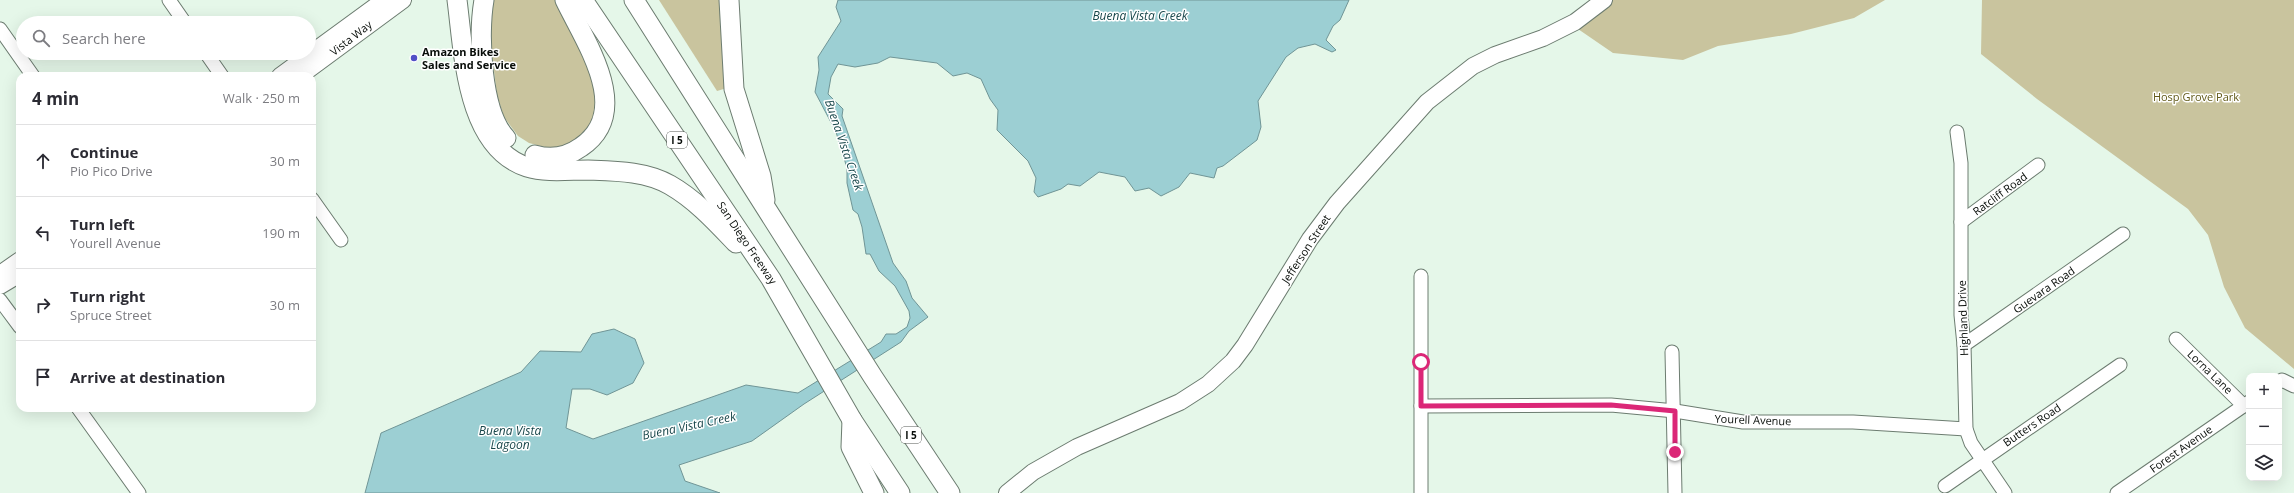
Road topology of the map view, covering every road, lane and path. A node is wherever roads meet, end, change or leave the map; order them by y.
1 (169, 0) edge
2 (384, 0) edge
3 (403, 0) edge
4 (484, 0) edge
5 (565, 0) edge
6 (583, 0) edge
7 (634, 0) edge
8 (729, 0) edge
9 (1604, 0) edge
10 (459, 2) edge
11 (180, 16) edge
12 (0, 29) edge
13 (350, 34) junction
14 (16, 52) edge
15 (316, 54) edge
16 (483, 58) junction
17 (22, 60) edge
18 (211, 60) edge
19 (307, 60) edge
20 (30, 72) edge
21 (219, 72) edge
22 (287, 72) edge
23 (305, 72) edge
24 (1958, 132) dead end
25 (2038, 166) dead end
26 (316, 205) edge
27 (766, 207) junction
28 (1961, 222) junction
29 (2123, 234) dead end
30 (341, 240) dead end
31 (16, 263) edge
32 (0, 274) edge
33 (16, 276) edge
34 (1421, 276) dead end
35 (771, 279) junction
36 (0, 286) edge
37 (0, 300) edge
38 (16, 322) edge
39 (2176, 339) dead end
40 (1964, 345) junction
41 (1672, 352) dead end
42 (2120, 365) dead end
43 (2282, 380) edge
44 (2294, 386) edge
45 (2246, 403) edge
46 (2246, 405) edge
47 (1421, 406) junction
48 (1675, 411) junction
49 (81, 412) edge
50 (852, 420) junction
51 (1966, 429) junction
52 (1983, 460) junction
53 (1945, 486) dead end
54 (139, 493) edge
55 (874, 493) edge
56 (900, 493) edge
57 (950, 493) edge
58 (1007, 493) edge
59 (1421, 493) edge
60 (1675, 493) edge
61 (2005, 493) edge
62 (2117, 493) edge

1 - 11 street
2 - 13 main road, Vista Way
3 - 13 main road, Vista Way
4 - 16 highway
5 - 16 highway
6 - 35 highway, San Diego Freeway / I 5
7 - 27 highway, I 5
8 - 27 highway
9 - 58 main road, Jefferson Street
10 - 16 highway
10 - 35 highway
12 - 14 street
13 - 15 main road, Vista Way
13 - 23 main road, Vista Way
17 - 20 street
18 - 21 street
19 - 22 main road, Vista Way
24 - 28 street, Highland Drive
25 - 28 street, Ratcliff Road
26 - 30 street
27 - 57 highway, I 5
28 - 40 street, Highland Drive
29 - 40 street, Guevara Road
31 - 32 main road
33 - 36 main road
34 - 47 street
35 - 50 highway, San Diego Freeway / I 5
37 - 38 street
39 - 45 street, Lorna Lane
40 - 51 street, Highland Drive
41 - 48 street
42 - 52 street, Butters Road
43 - 44 street
46 - 62 street, Forest Avenue
47 - 48 street, Yourell Avenue
47 - 59 street
48 - 51 street, Yourell Avenue
48 - 60 street
49 - 54 street
50 - 55 highway
50 - 56 highway, San Diego Freeway / I 5
51 - 52 street, Highland Drive
52 - 53 street, Butters Road
52 - 61 street, Highland Drive

